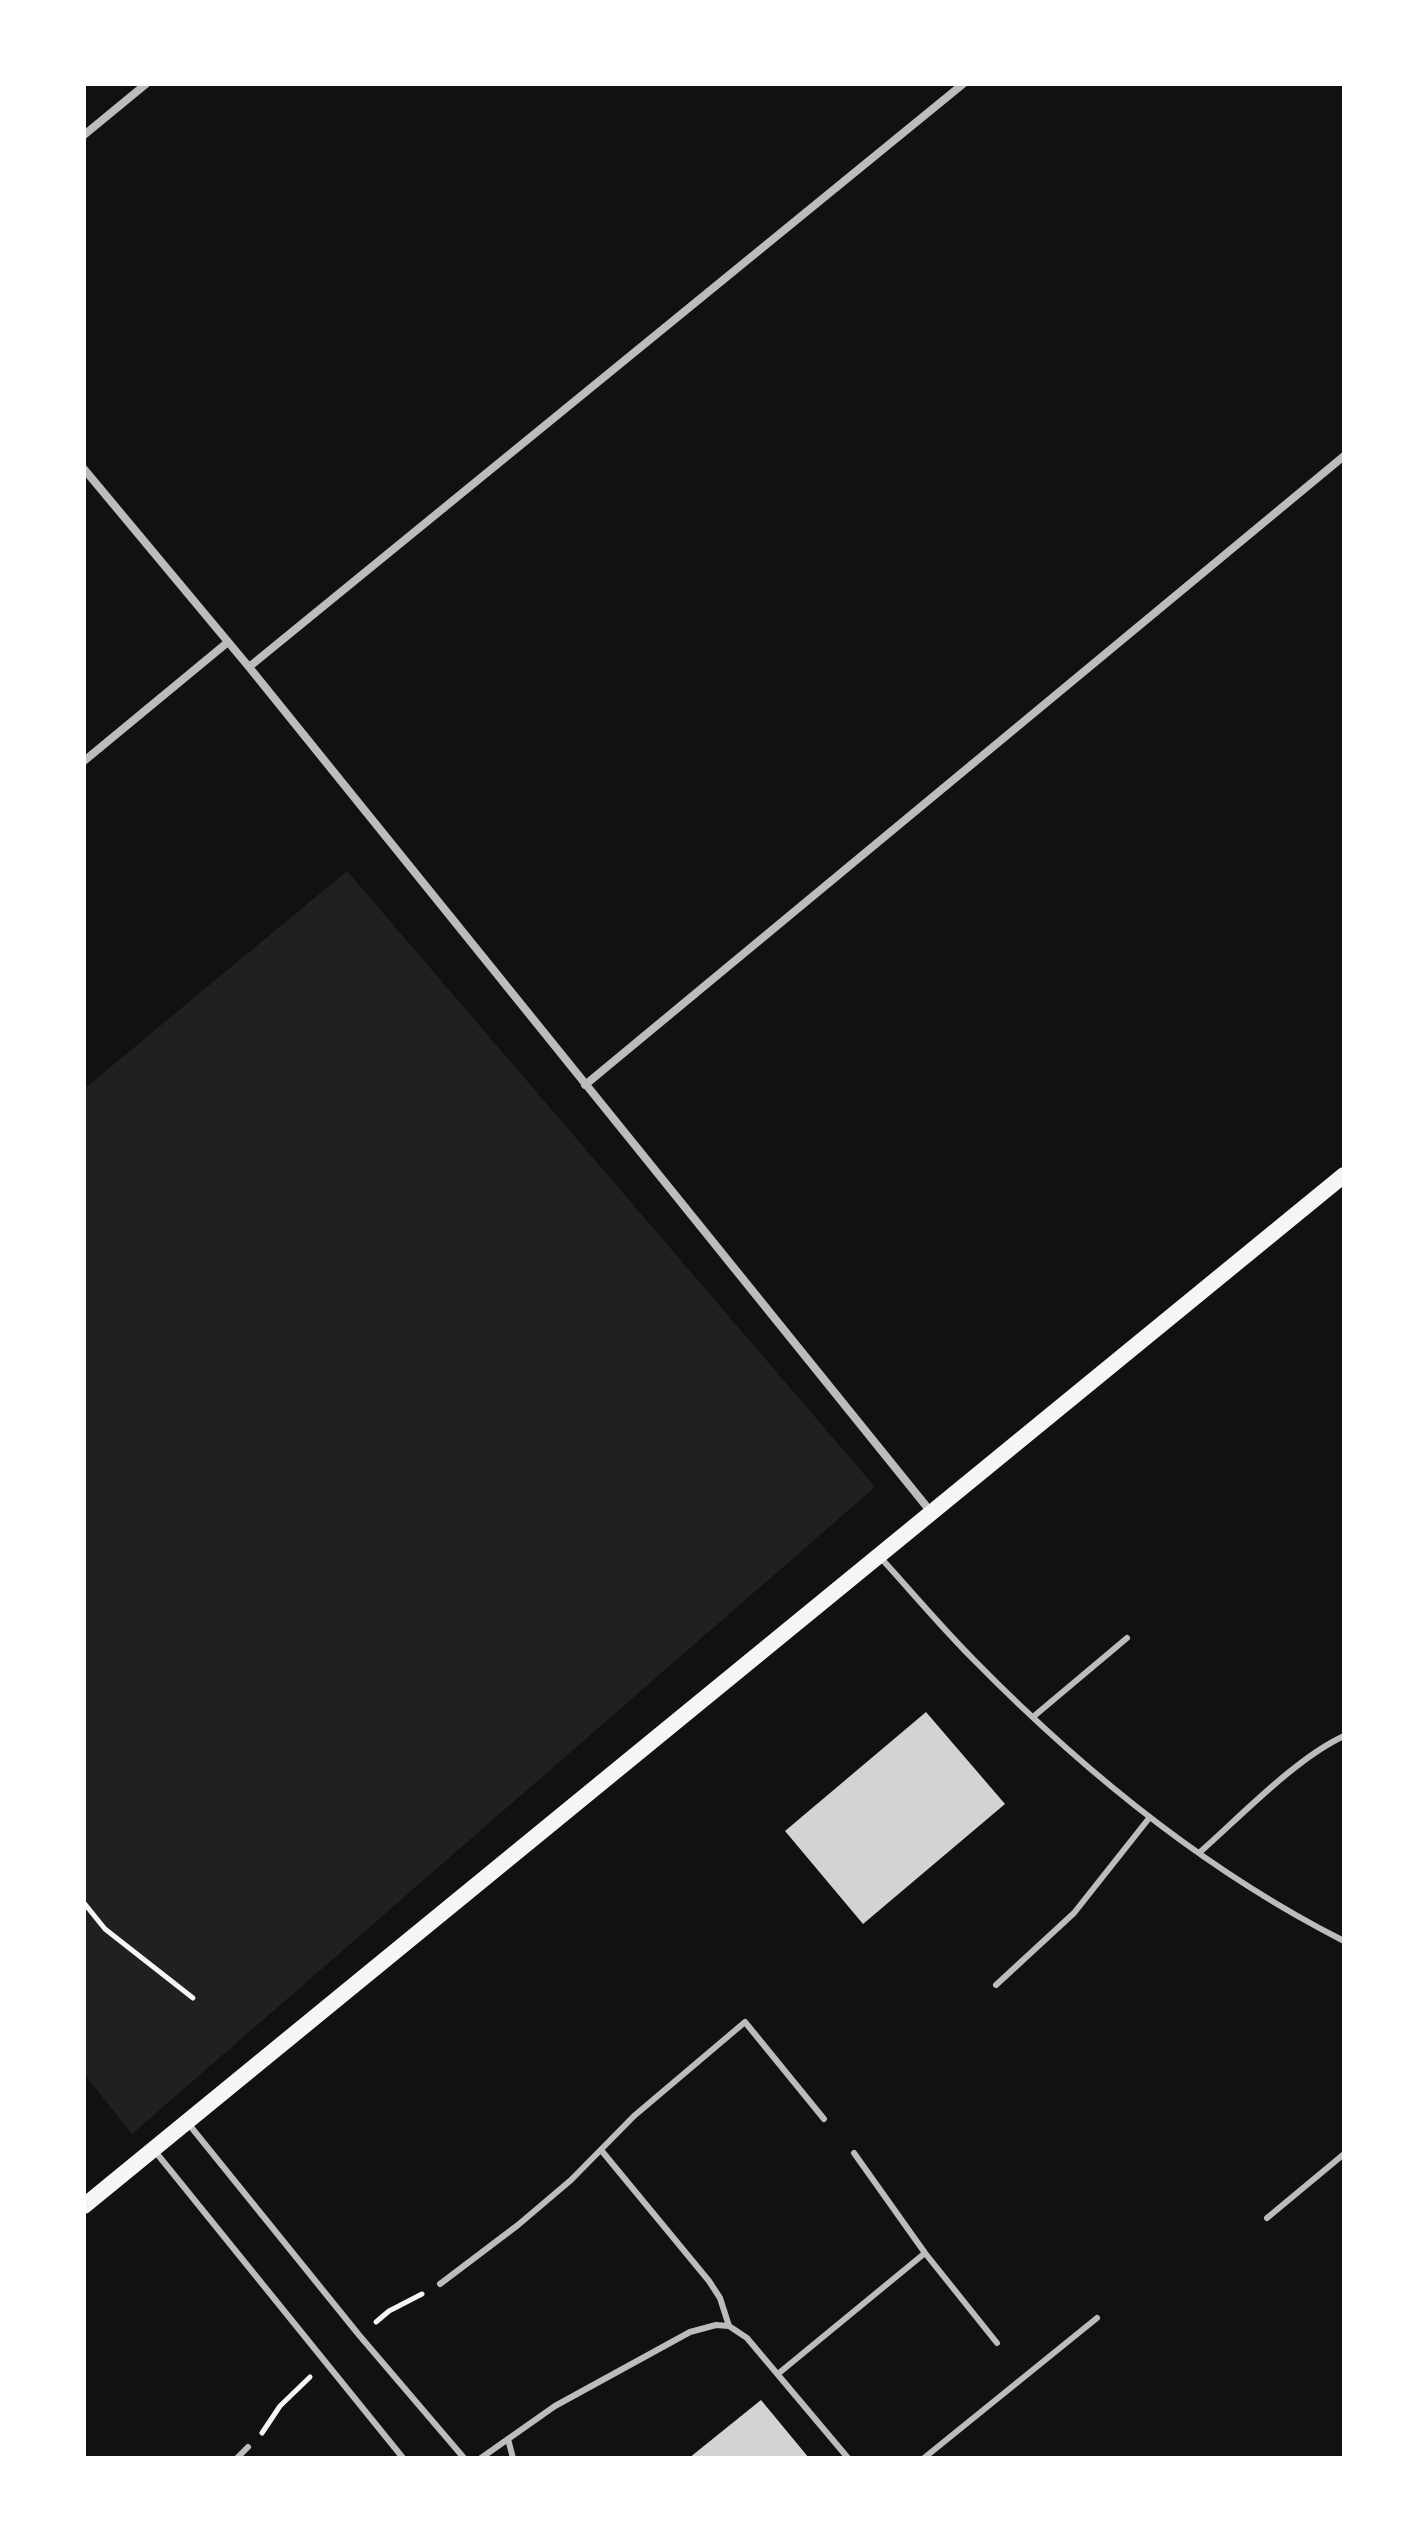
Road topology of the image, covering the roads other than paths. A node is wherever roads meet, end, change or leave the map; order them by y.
1 (146, 84) edge
2 (963, 84) edge
3 (84, 135) edge
4 (1344, 456) edge
5 (84, 469) edge
6 (228, 642) junction
7 (249, 667) junction
8 (84, 761) edge
9 (585, 1085) junction
10 (1344, 1175) edge
11 (931, 1512) junction
12 (877, 1554) junction
13 (1127, 1638) dead end
14 (1033, 1717) junction
15 (1344, 1736) edge
16 (1150, 1817) junction
17 (1199, 1853) junction
18 (1344, 1941) edge
19 (996, 1985) dead end
20 (824, 2119) dead end
21 (187, 2122) junction
22 (154, 2150) junction
23 (601, 2150) junction
24 (854, 2153) dead end
25 (1344, 2154) edge
26 (84, 2206) edge
27 (1267, 2218) dead end
28 (925, 2253) junction
29 (440, 2284) dead end
30 (1097, 2318) dead end
31 (729, 2326) junction
32 (997, 2343) dead end
33 (779, 2373) junction
34 (508, 2439) junction
35 (248, 2447) dead end
36 (237, 2458) edge
37 (403, 2458) edge
38 (464, 2458) edge
39 (481, 2458) edge
40 (513, 2458) edge
41 (848, 2458) edge
42 (924, 2458) edge

1 - 3 street
2 - 7 street
4 - 9 street
5 - 6 street
6 - 7 street
6 - 8 street
7 - 9 street
9 - 11 street
10 - 11 main road
11 - 12 main road
12 - 14 lane
12 - 21 main road
13 - 14 lane
14 - 16 lane
15 - 17 lane
16 - 17 lane
16 - 19 lane
17 - 18 lane
20 - 23 lane
21 - 22 main road
21 - 38 lane
22 - 26 main road
22 - 37 lane
23 - 29 lane
23 - 31 lane
24 - 28 lane
25 - 27 lane
28 - 32 lane
28 - 33 lane
30 - 42 lane
31 - 33 lane
31 - 34 lane
33 - 41 lane
34 - 39 lane
34 - 40 lane
35 - 36 lane

